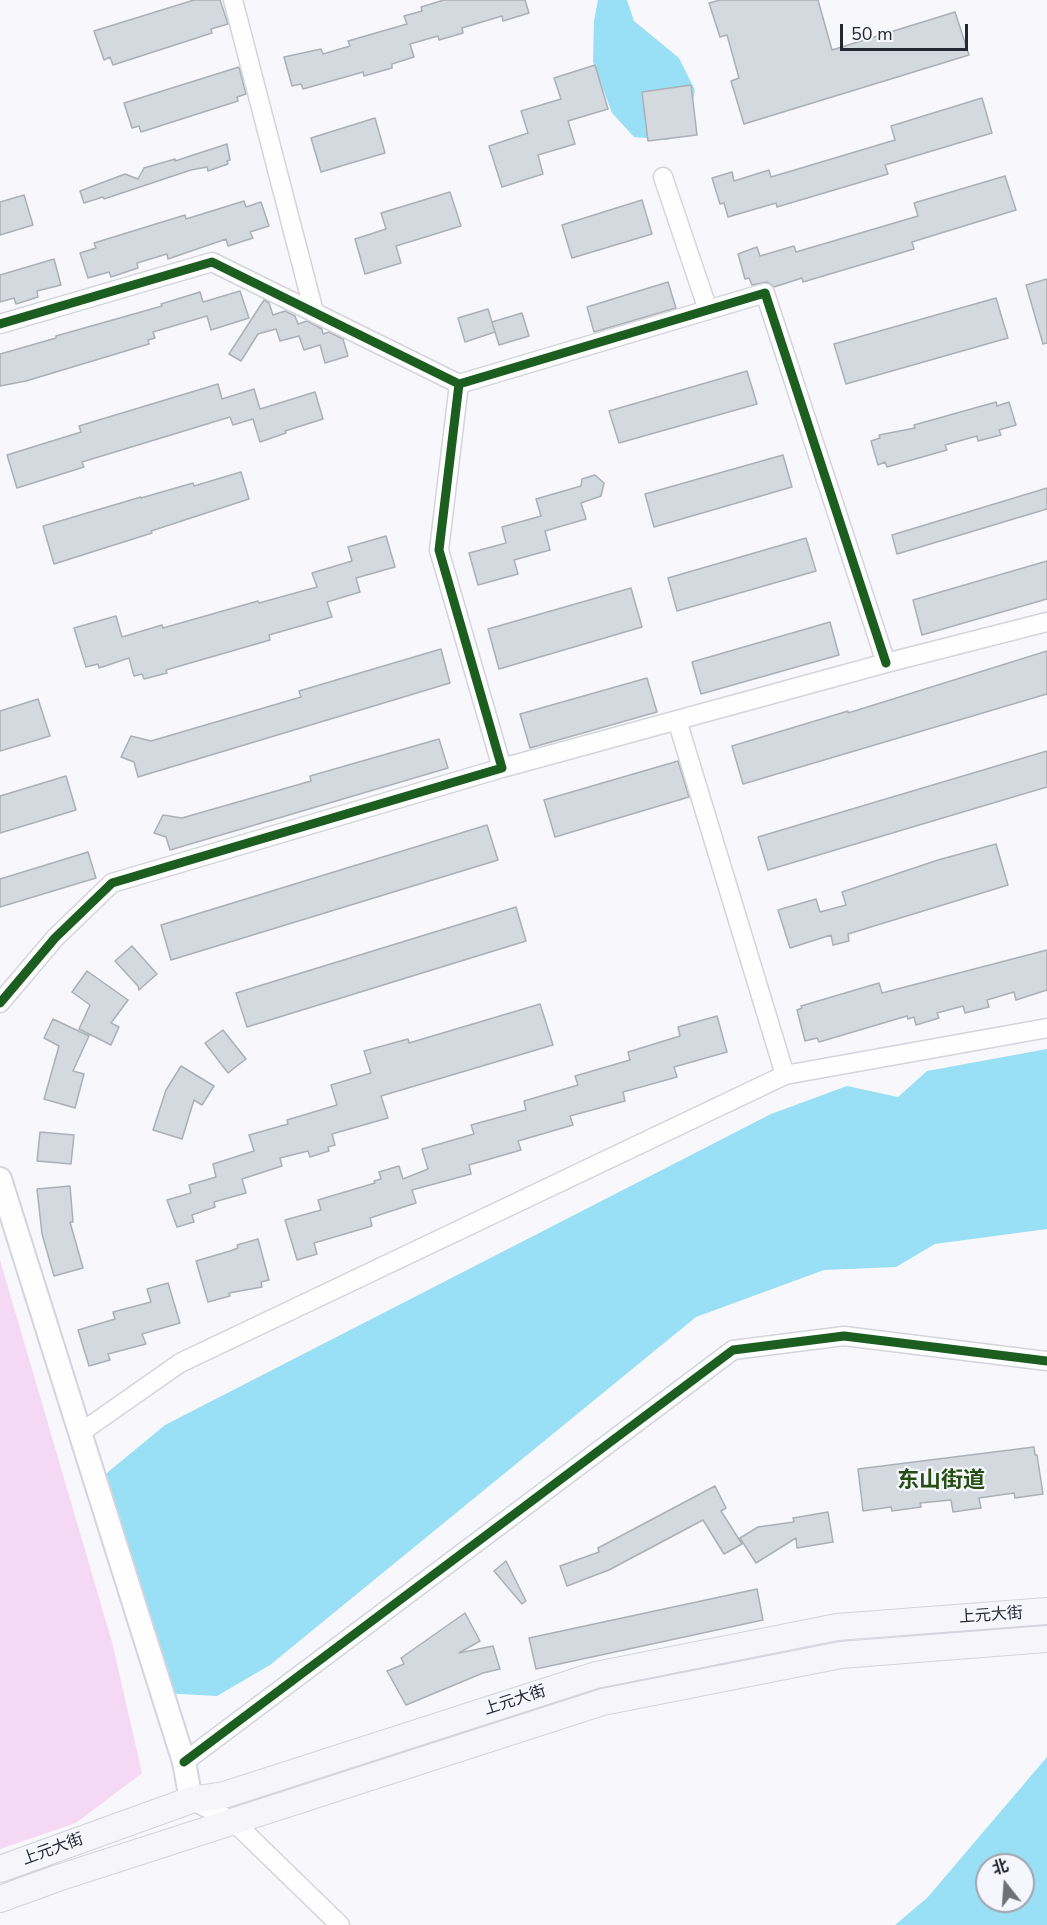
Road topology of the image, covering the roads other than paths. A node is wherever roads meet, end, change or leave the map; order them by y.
1 (233, 0) edge
2 (663, 177) dead end
3 (708, 310) junction
4 (314, 312) junction
5 (0, 324) edge
6 (459, 384) junction
7 (1047, 622) edge
8 (886, 663) junction
9 (676, 720) junction
10 (502, 768) junction
11 (0, 1003) edge
12 (1047, 1028) edge
13 (785, 1075) junction
14 (0, 1179) edge
15 (1047, 1361) edge
16 (80, 1433) junction
17 (1047, 1611) edge
18 (1047, 1639) edge
19 (184, 1762) junction
20 (191, 1800) junction
21 (233, 1821) junction
22 (0, 1869) edge
23 (0, 1899) edge
24 (340, 1925) edge

1 - 4 street
2 - 3 street
3 - 6 street
3 - 8 street
4 - 5 street
4 - 6 street
6 - 10 street
7 - 8 street
8 - 9 street
9 - 10 street
9 - 13 street
10 - 11 street
12 - 13 street
13 - 16 street
14 - 16 street
15 - 19 street
16 - 19 street
17 - 20 main road, 上元大街
18 - 21 main road, 上元大街
19 - 20 street
20 - 21 street
20 - 22 main road, 上元大街
21 - 23 main road, 上元大街
21 - 24 street

